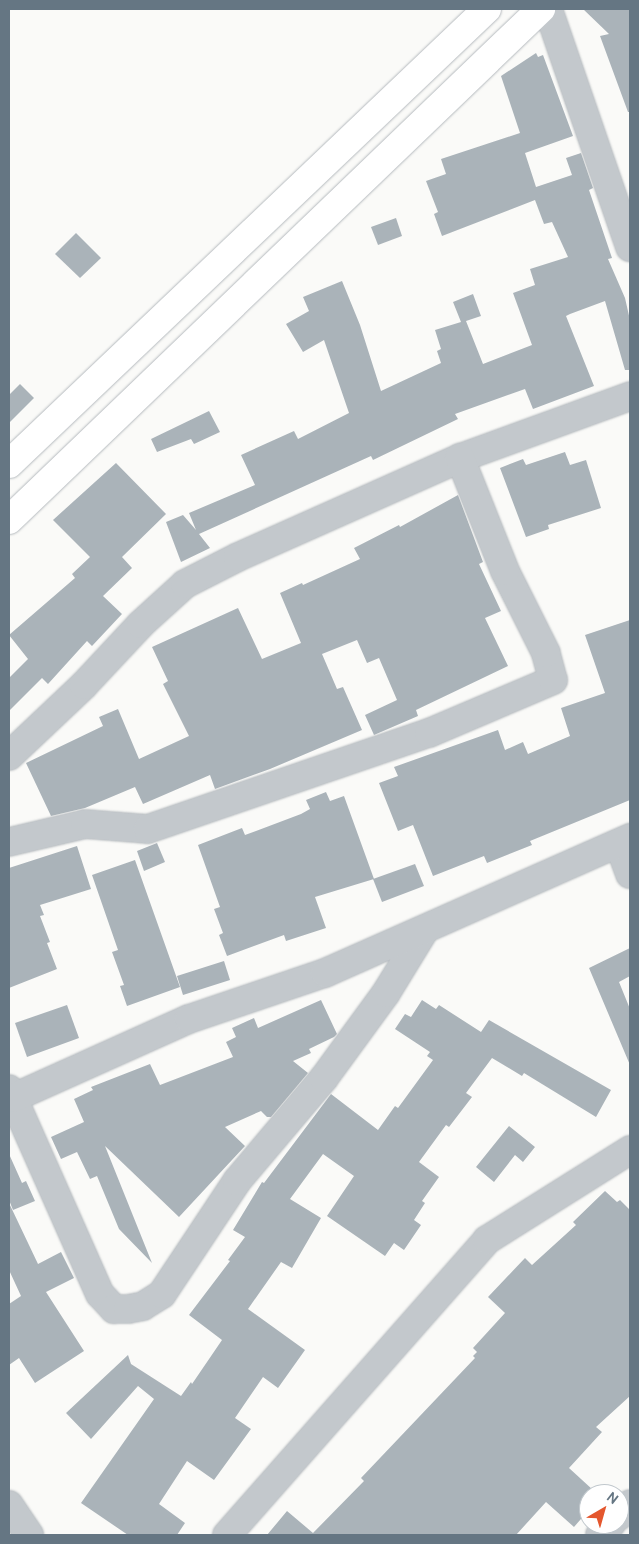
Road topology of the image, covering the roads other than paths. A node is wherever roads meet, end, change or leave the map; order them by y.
1 (487, 9) edge
2 (541, 9) edge
3 (548, 9) edge
4 (630, 247) edge
5 (630, 396) edge
6 (460, 458) junction
7 (9, 464) edge
8 (9, 520) edge
9 (9, 756) edge
10 (625, 841) edge
11 (9, 842) edge
12 (630, 874) edge
13 (424, 931) junction
14 (11, 1094) edge
15 (630, 1150) edge
16 (227, 1535) edge

1 - 7 main road
2 - 8 main road
3 - 4 street
5 - 6 street
6 - 9 street
6 - 11 street
10 - 12 street
10 - 13 street
13 - 14 street
13 - 14 street
15 - 16 street

